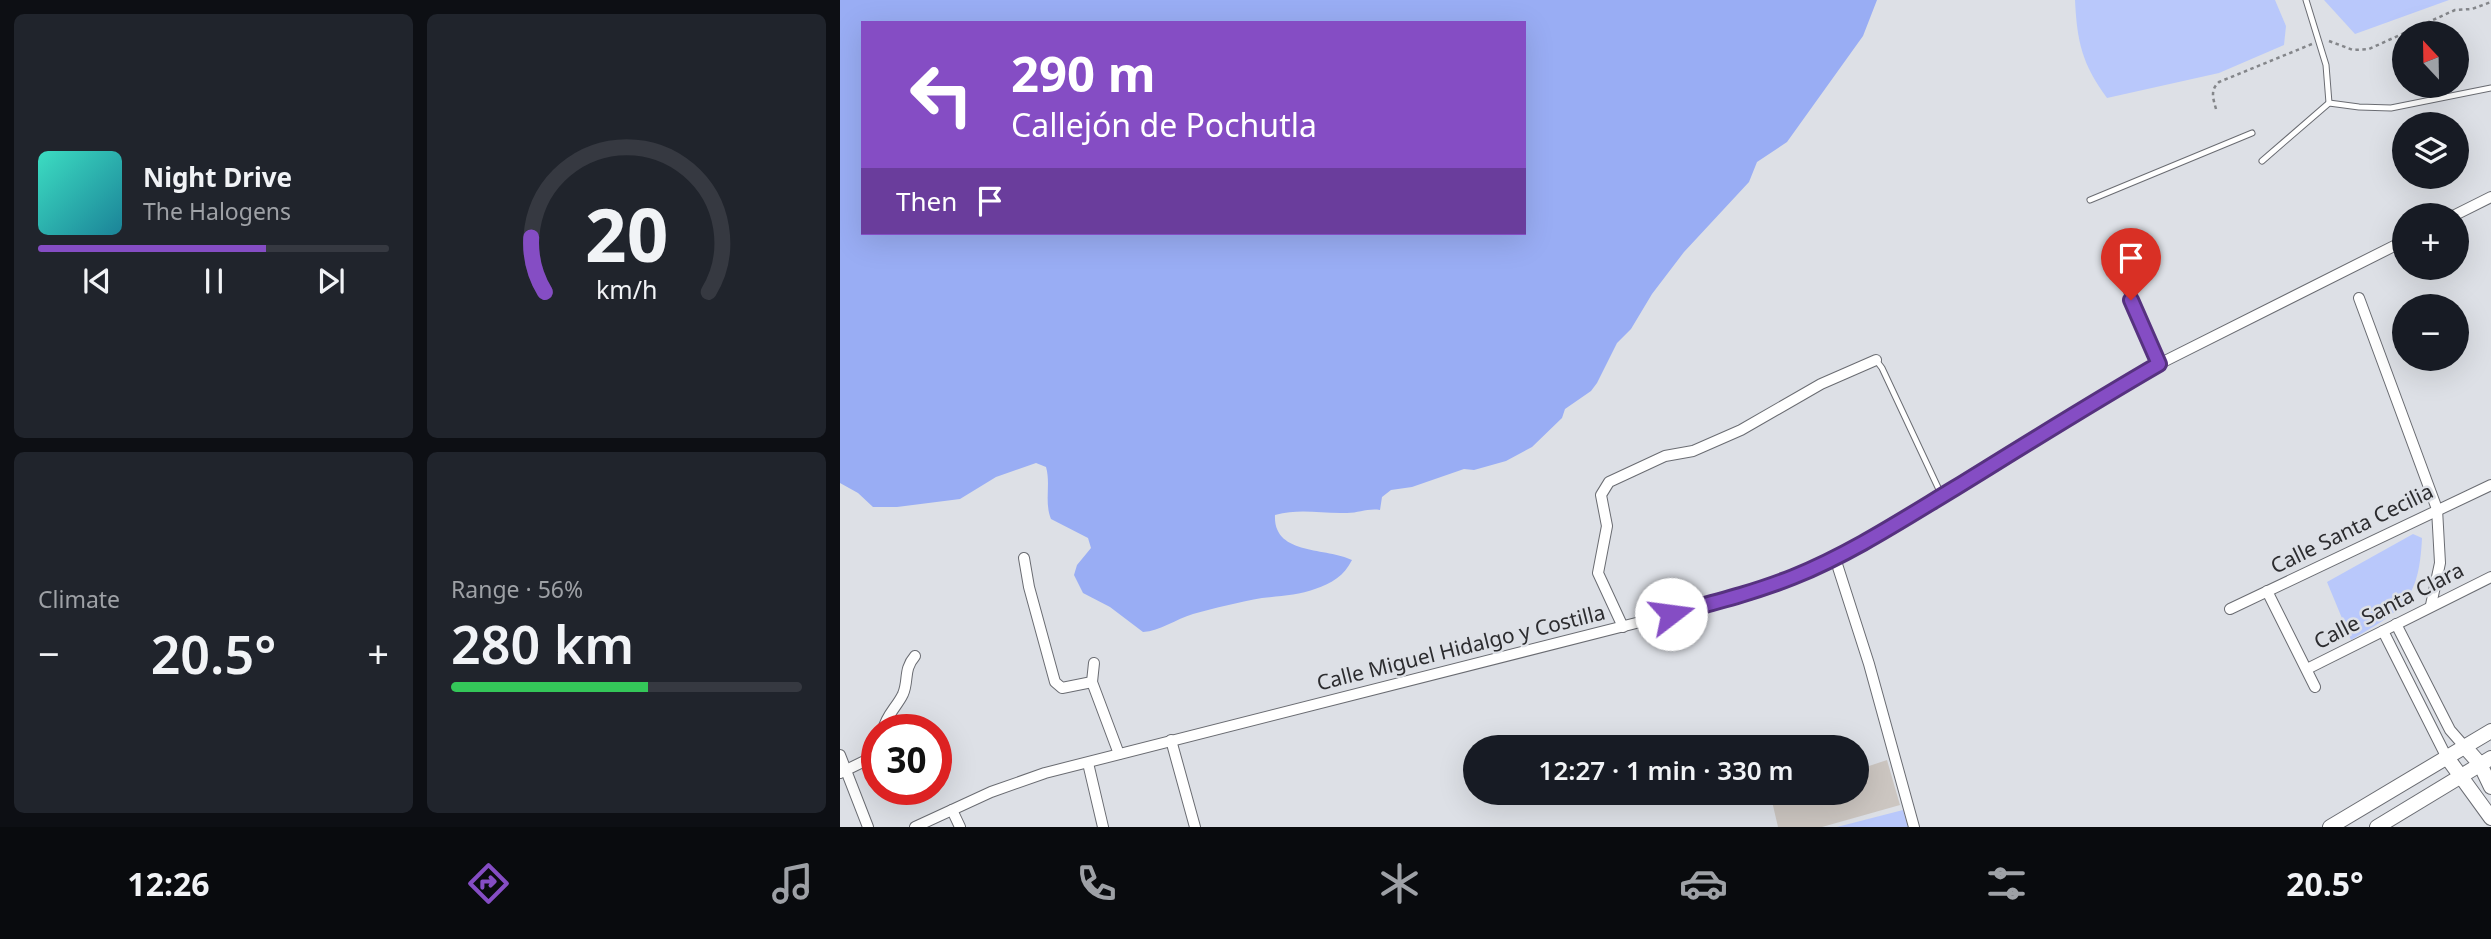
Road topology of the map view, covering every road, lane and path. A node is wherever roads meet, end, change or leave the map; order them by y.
1 (2306, 0) edge
2 (2491, 2) edge
3 (2320, 41) junction
4 (2491, 88) edge
5 (2329, 103) junction
6 (2216, 109) dead end
7 (2252, 133) dead end
8 (2262, 161) dead end
9 (2491, 197) edge
10 (2090, 200) dead end
11 (2469, 208) edge
12 (2392, 247) edge
13 (2111, 257) dead end
14 (2359, 298) dead end
15 (1876, 360) joint
16 (2159, 364) junction
17 (2491, 485) edge
18 (1942, 496) junction
19 (2437, 509) junction
20 (1024, 558) dead end
21 (1835, 558) junction
22 (2491, 576) edge
23 (2267, 591) junction
24 (2431, 605) junction
25 (2230, 609) dead end
26 (2396, 624) junction
27 (1623, 627) junction
28 (2383, 631) junction
29 (915, 656) dead end
30 (1094, 663) dead end
31 (2306, 669) junction
32 (1092, 682) junction
33 (2315, 687) dead end
34 (889, 714) edge
35 (2491, 731) edge
36 (1171, 740) junction
37 (2464, 746) junction
38 (1119, 754) junction
39 (840, 755) edge
40 (2446, 756) junction
41 (2486, 761) edge
42 (861, 763) edge
43 (1088, 763) junction
44 (843, 772) edge
45 (2462, 776) junction
46 (2491, 787) edge
47 (952, 810) junction
48 (2491, 818) edge
49 (868, 827) edge
50 (915, 827) edge
51 (960, 827) edge
52 (1103, 827) edge
53 (1195, 827) edge
54 (1914, 827) edge
55 (2330, 827) edge
56 (2377, 827) edge

1 - 3 lane
2 - 3 path
3 - 5 lane
3 - 6 path
4 - 5 lane
5 - 8 lane
7 - 10 lane
9 - 11 street
12 - 16 street, Calle Miguel Hidalgo y Costilla
13 - 16 lane
14 - 19 street
15 - 18 lane
15 - 27 street
16 - 18 street, Calle Miguel Hidalgo y Costilla
17 - 19 street, Calle Santa Cecilia
18 - 21 street, Calle Miguel Hidalgo y Costilla
19 - 23 street, Calle Santa Cecilia
19 - 24 street
20 - 32 street
21 - 27 street, Calle Miguel Hidalgo y Costilla
21 - 54 street
22 - 24 street, Calle Santa Clara
23 - 25 street, Calle Santa Cecilia
23 - 31 street, Calle Santa Clara
24 - 26 street, Calle Santa Clara
26 - 28 street, Calle Santa Clara
26 - 37 street
27 - 36 street, Calle Miguel Hidalgo y Costilla
28 - 31 street, Calle Santa Clara
28 - 40 street
29 - 34 street
30 - 32 street
31 - 33 street
32 - 38 street
35 - 37 main road
36 - 38 street, Calle Miguel Hidalgo y Costilla
36 - 53 street
37 - 40 main road
37 - 41 main road
38 - 43 street, Calle Miguel Hidalgo y Costilla
39 - 44 street
40 - 45 main road
40 - 55 main road
41 - 45 main road
41 - 46 main road
42 - 44 street
43 - 47 street, Calle Miguel Hidalgo y Costilla
43 - 52 street
44 - 49 street
45 - 48 main road
45 - 56 main road
47 - 50 street, Calle Miguel Hidalgo y Costilla
47 - 51 street

